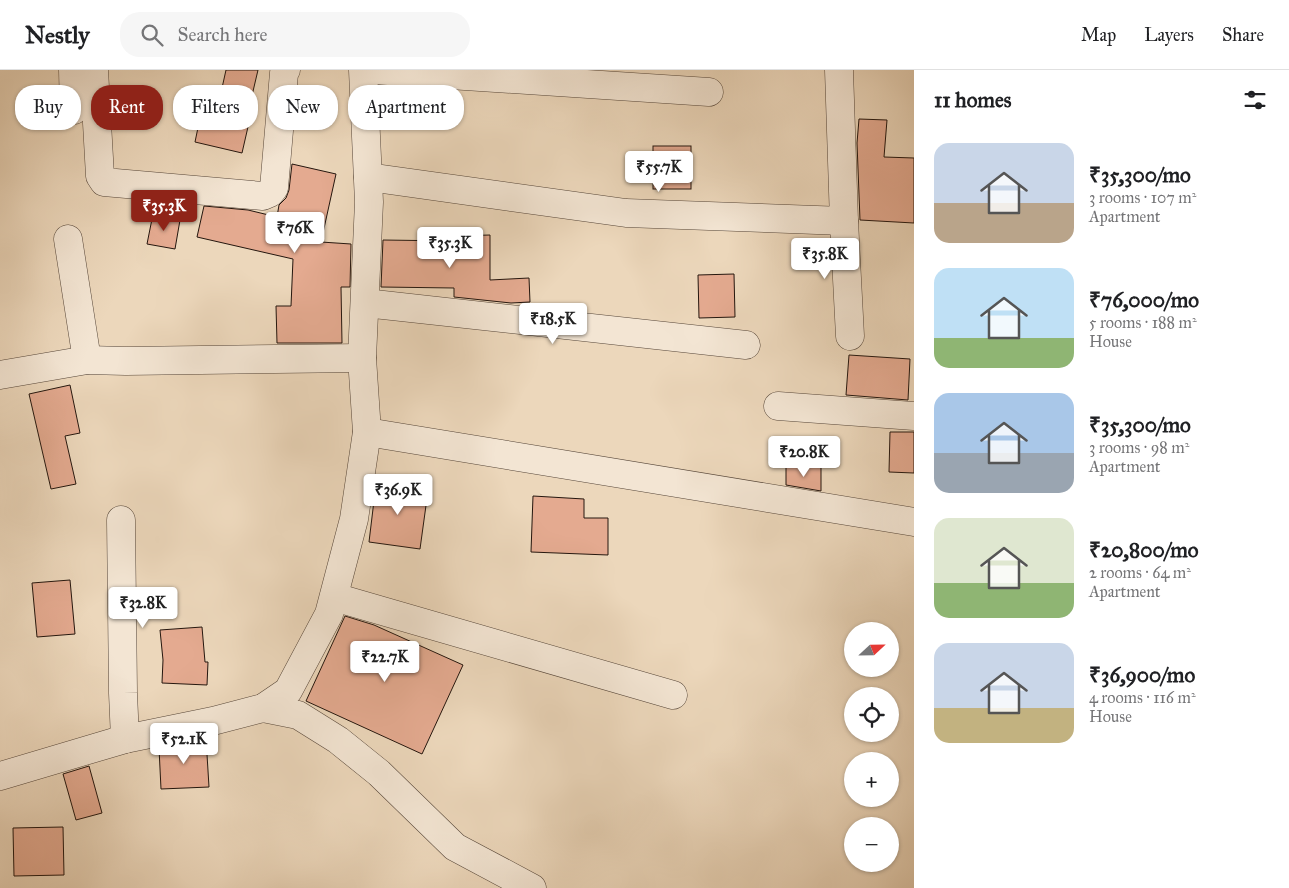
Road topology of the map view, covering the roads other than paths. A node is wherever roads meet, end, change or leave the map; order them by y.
1 (73, 70) edge
2 (94, 70) edge
3 (363, 70) edge
4 (374, 70) edge
5 (839, 70) edge
6 (283, 71) edge
7 (73, 85) edge
8 (709, 92) dead end
9 (368, 177) junction
10 (844, 221) junction
11 (68, 239) dead end
12 (365, 303) junction
13 (850, 336) dead end
14 (746, 344) dead end
15 (362, 358) junction
16 (87, 360) junction
17 (0, 375) edge
18 (778, 406) dead end
19 (914, 416) edge
20 (367, 432) junction
21 (120, 520) dead end
22 (914, 522) edge
23 (334, 597) junction
24 (673, 695) dead end
25 (263, 708) junction
26 (125, 739) junction
27 (0, 776) edge
28 (532, 888) edge

1 - 7 street
2 - 6 street
3 - 9 street
4 - 8 street
5 - 10 street
9 - 10 street
9 - 12 street
10 - 13 street
11 - 16 street
12 - 14 street
12 - 15 street
15 - 16 street
15 - 20 street
16 - 17 street
18 - 19 street
20 - 22 street
20 - 23 street
21 - 26 street
23 - 24 street
23 - 25 street
25 - 26 street
25 - 28 street
26 - 27 street

